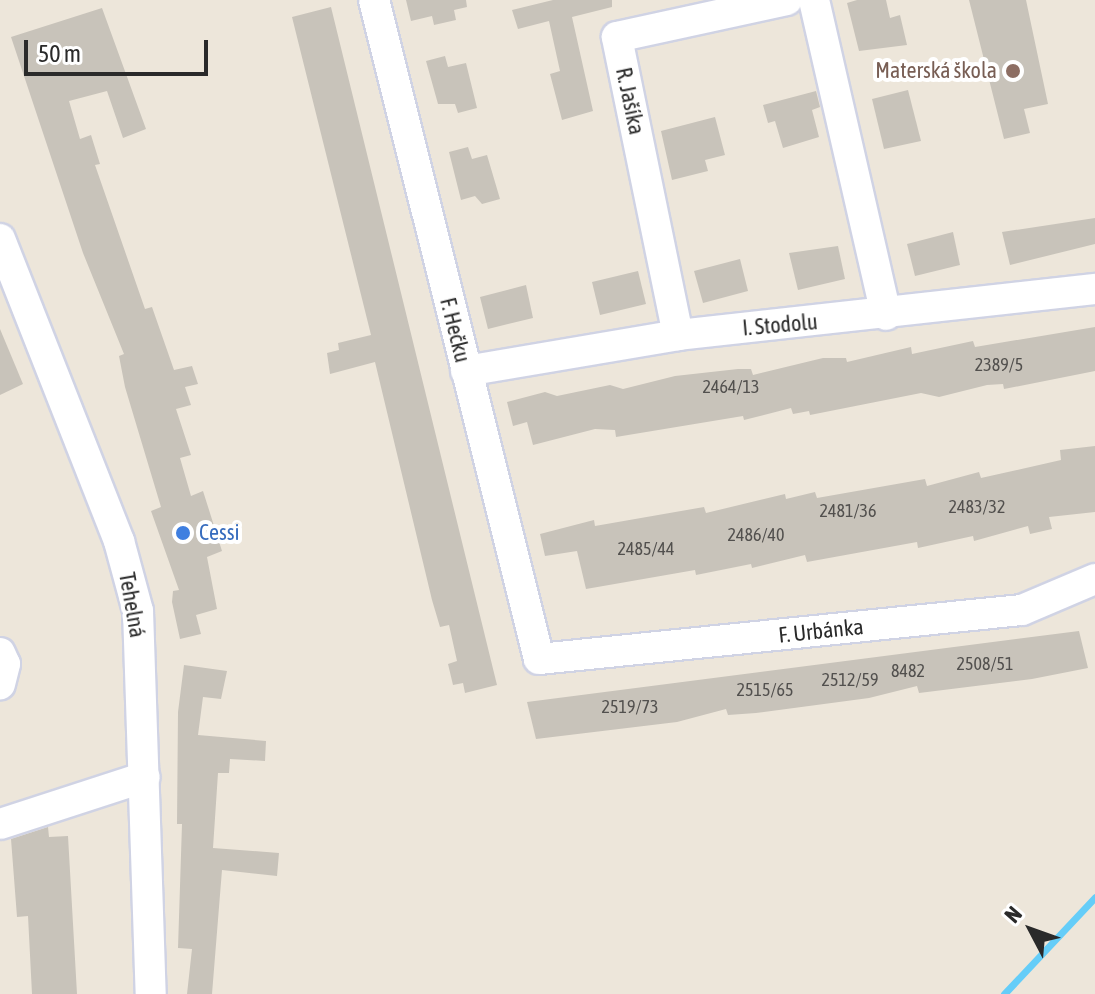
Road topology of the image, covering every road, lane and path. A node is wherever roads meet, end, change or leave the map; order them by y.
1 (374, 0) edge
2 (787, 0) edge
3 (814, 0) edge
4 (0, 239) edge
5 (1095, 289) edge
6 (886, 315) junction
7 (678, 335) junction
8 (466, 371) junction
9 (1095, 579) edge
10 (0, 653) edge
11 (539, 659) joint
12 (0, 684) edge
13 (145, 777) junction
14 (0, 824) edge
15 (151, 994) edge

1 - 8 street, F. Hečku
2 - 7 street, R. Jašíka
3 - 6 street
4 - 13 street, Tehelná
5 - 6 street, I. Stodolu
6 - 7 street, I. Stodolu
7 - 8 street, I. Stodolu
8 - 11 street, F. Hečku
9 - 11 street, F. Urbánka
10 - 12 street
13 - 14 street
13 - 15 street, Tehelná

